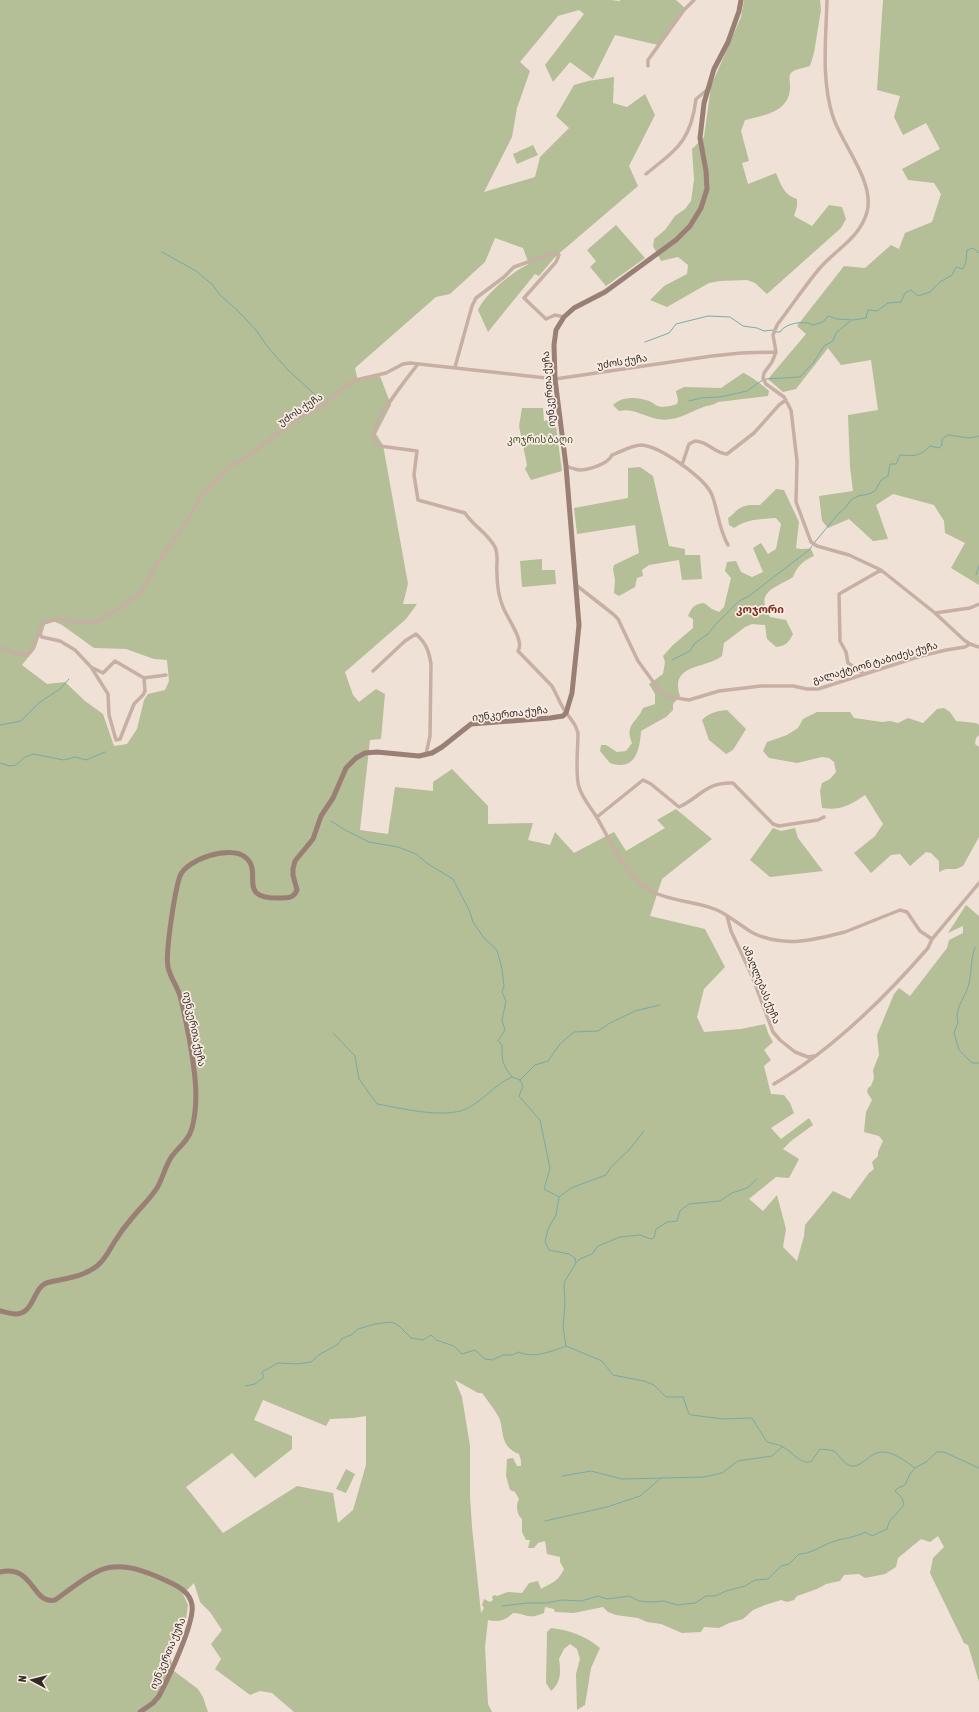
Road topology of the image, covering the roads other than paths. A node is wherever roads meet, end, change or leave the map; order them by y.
1 (694, 0) edge
2 (741, 0) edge
3 (826, 0) edge
4 (648, 66) dead end
5 (707, 90) junction
6 (646, 174) dead end
7 (564, 317) junction
8 (776, 352) junction
9 (418, 364) junction
10 (455, 367) junction
11 (555, 379) junction
12 (786, 400) junction
13 (682, 465) junction
14 (566, 466) junction
15 (728, 544) dead end
16 (881, 570) junction
17 (576, 585) junction
18 (979, 604) edge
19 (935, 613) junction
20 (38, 632) junction
21 (970, 644) junction
22 (0, 647) edge
23 (979, 647) edge
24 (91, 667) junction
25 (373, 671) dead end
26 (864, 674) junction
27 (166, 675) dead end
28 (144, 678) junction
29 (566, 713) junction
30 (426, 754) junction
31 (597, 817) junction
32 (824, 817) dead end
33 (979, 883) edge
34 (727, 916) junction
35 (932, 939) junction
36 (815, 1056) junction
37 (774, 1084) dead end
38 (0, 1311) edge
39 (0, 1572) edge
40 (140, 1712) edge

1 - 4 street
2 - 5 main road, იუნკერთა ქუჩა
3 - 8 street
5 - 6 street
5 - 7 main road, იუნკერთა ქუჩა
7 - 10 street
7 - 11 main road, იუნკერთა ქუჩა
8 - 11 street, უძოს ქუჩა
8 - 12 street
9 - 10 street, უძოს ქუჩა
9 - 20 street, უძოს ქუჩა
9 - 29 street
10 - 11 street, უძოს ქუჩა
11 - 14 main road, იუნკერთა ქუჩა
12 - 13 street
12 - 16 street
13 - 14 street
13 - 15 street
14 - 17 main road, იუნკერთა ქუჩა
16 - 19 street
16 - 26 street
17 - 26 street, გალაქტიონ ტაბიძეს ქუჩა
17 - 29 main road, იუნკერთა ქუჩა
18 - 19 street
19 - 21 street
20 - 22 street, უძოს ქუჩა
20 - 24 street
21 - 23 street
21 - 26 street, გალაქტიონ ტაბიძეს ქუჩა
24 - 28 street
24 - 28 street
25 - 30 street
27 - 28 street
29 - 30 main road, იუნკერთა ქუჩა
29 - 31 street
30 - 38 main road, იუნკერთა ქუჩა
31 - 32 street
31 - 34 street
33 - 35 street
34 - 35 street
34 - 36 street, ამაღლებას ქუჩა
35 - 36 street
36 - 37 street
39 - 40 main road, იუნკერთა ქუჩა

